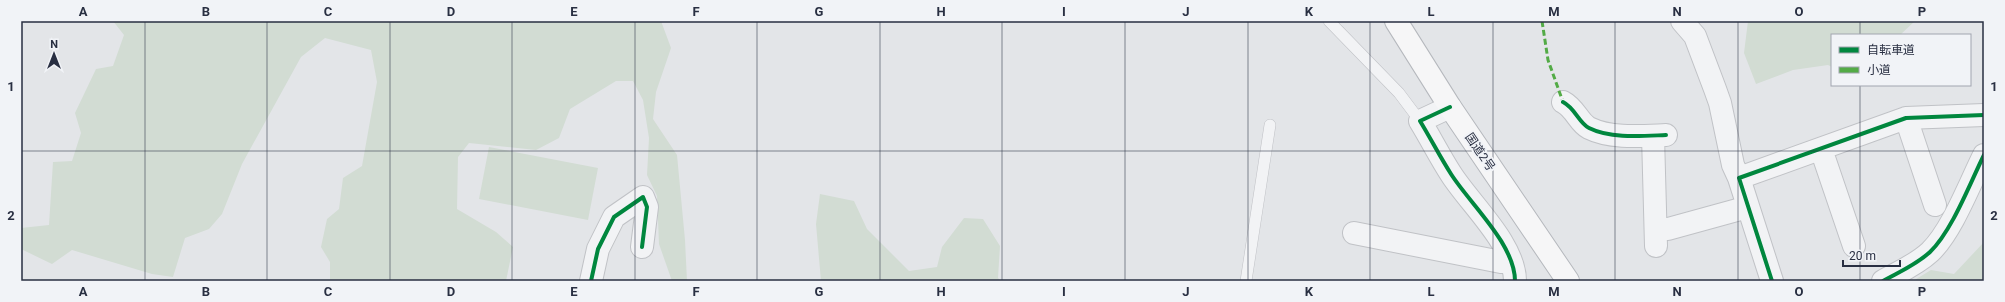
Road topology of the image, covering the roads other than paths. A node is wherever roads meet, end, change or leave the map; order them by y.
1 (1329, 21) edge
2 (1396, 21) edge
3 (1691, 26) edge
4 (1562, 102) dead end
5 (1450, 106) junction
6 (1984, 115) edge
7 (1906, 118) junction
8 (1420, 121) junction
9 (1270, 125) dead end
10 (1821, 149) junction
11 (1984, 155) edge
12 (1739, 178) junction
13 (1935, 205) dead end
14 (1748, 207) junction
15 (1354, 233) dead end
16 (1854, 246) dead end
17 (642, 247) dead end
18 (1512, 271) edge
19 (591, 281) edge
20 (1246, 281) edge
21 (1568, 281) edge
22 (1772, 281) edge
23 (1882, 281) edge

1 - 8 lane
2 - 5 highway, 国道2号
3 - 12 street
4 - 14 street
5 - 8 street
5 - 21 highway, 国道2号
6 - 7 street
7 - 10 street
7 - 13 street
8 - 18 street
9 - 20 lane
10 - 12 street
10 - 16 street
11 - 23 street
12 - 14 street
14 - 22 street
15 - 18 street
17 - 19 street

